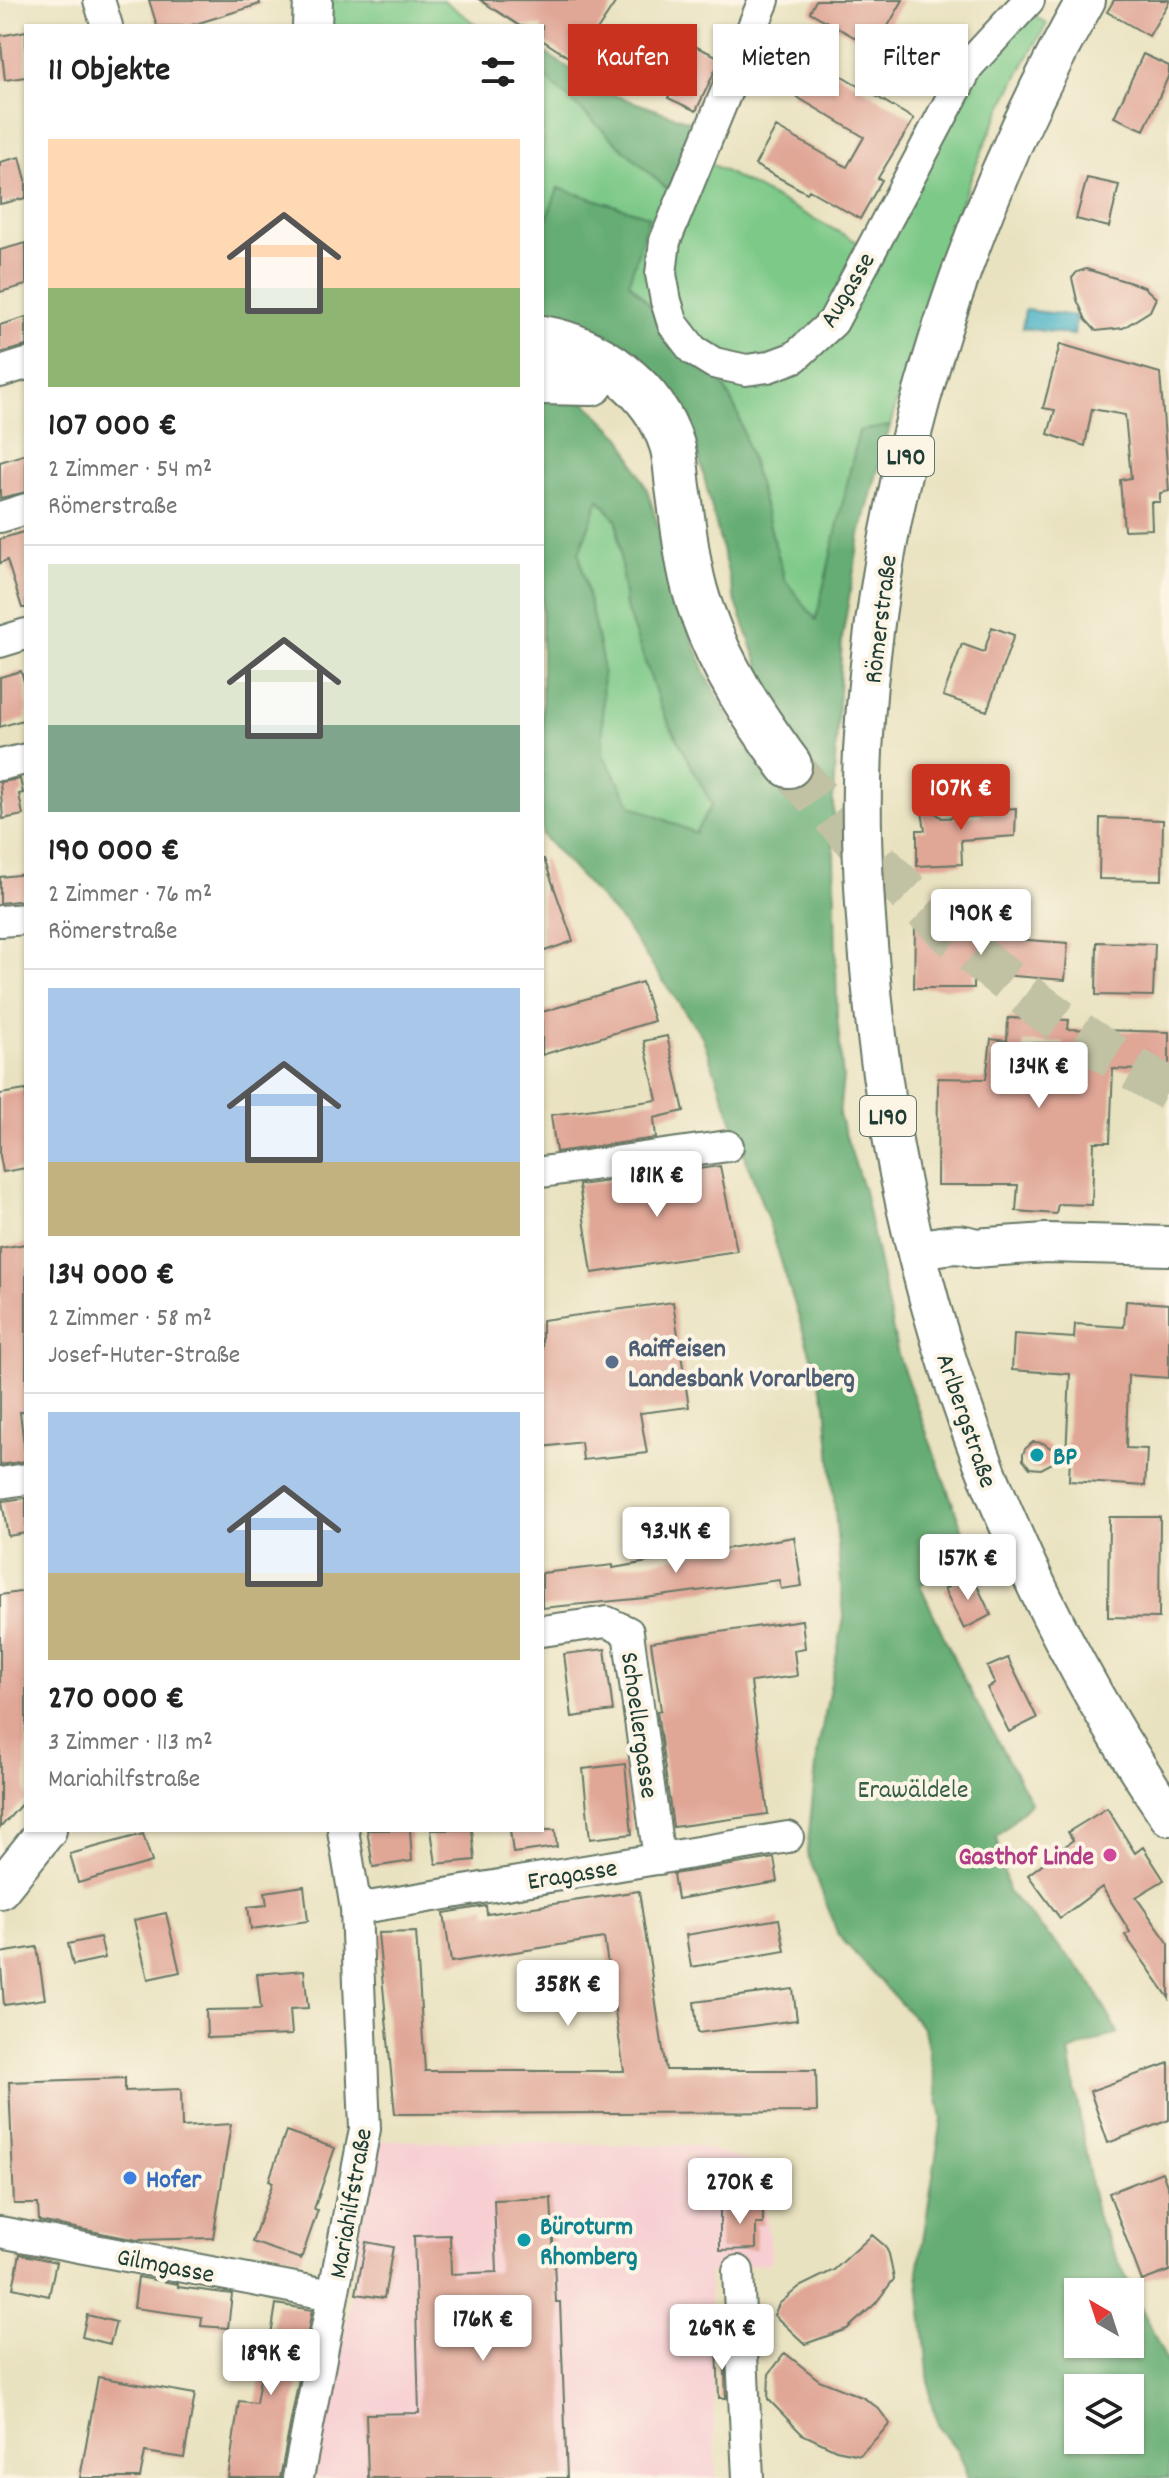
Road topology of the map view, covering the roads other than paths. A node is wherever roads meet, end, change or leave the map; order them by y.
1 (99, 0) edge
2 (313, 0) edge
3 (764, 0) edge
4 (1029, 0) edge
5 (1086, 0) edge
6 (106, 24) edge
7 (312, 24) edge
8 (544, 338) edge
9 (544, 361) edge
10 (24, 365) edge
11 (0, 372) edge
12 (544, 382) edge
13 (592, 383) junction
14 (24, 510) edge
15 (0, 517) edge
16 (685, 535) junction
17 (24, 635) edge
18 (0, 642) edge
19 (24, 759) edge
20 (0, 765) edge
21 (789, 765) tunnel mouth
22 (24, 919) edge
23 (0, 921) edge
24 (728, 1146) dead end
25 (544, 1172) edge
26 (1169, 1246) edge
27 (919, 1260) junction
28 (24, 1479) edge
29 (0, 1483) edge
30 (544, 1631) edge
31 (1169, 1816) edge
32 (45, 1832) edge
33 (343, 1832) edge
34 (788, 1837) dead end
35 (659, 1859) junction
36 (0, 1889) edge
37 (356, 1909) junction
38 (2, 2232) edge
39 (738, 2271) dead end
40 (332, 2295) junction
41 (298, 2478) edge
42 (748, 2478) edge

1 - 6 street
2 - 7 main road
3 - 4 street, Augasse
5 - 27 main road, Römerstraße / L190
8 - 16 highway
9 - 13 highway
10 - 11 street
12 - 13 highway
13 - 16 highway
14 - 15 street
16 - 21 highway
17 - 18 street
19 - 20 street
22 - 23 street
24 - 25 street
26 - 27 main road
27 - 31 main road, Arlbergstraße / L190
28 - 29 street
30 - 35 street, Schoellergasse
32 - 36 main road
33 - 37 street, Mariahilfstraße
34 - 35 street, Eragasse
35 - 37 street, Eragasse
37 - 40 street, Mariahilfstraße
38 - 40 street, Gilmgasse
39 - 42 street
40 - 41 street, Mariahilfstraße

